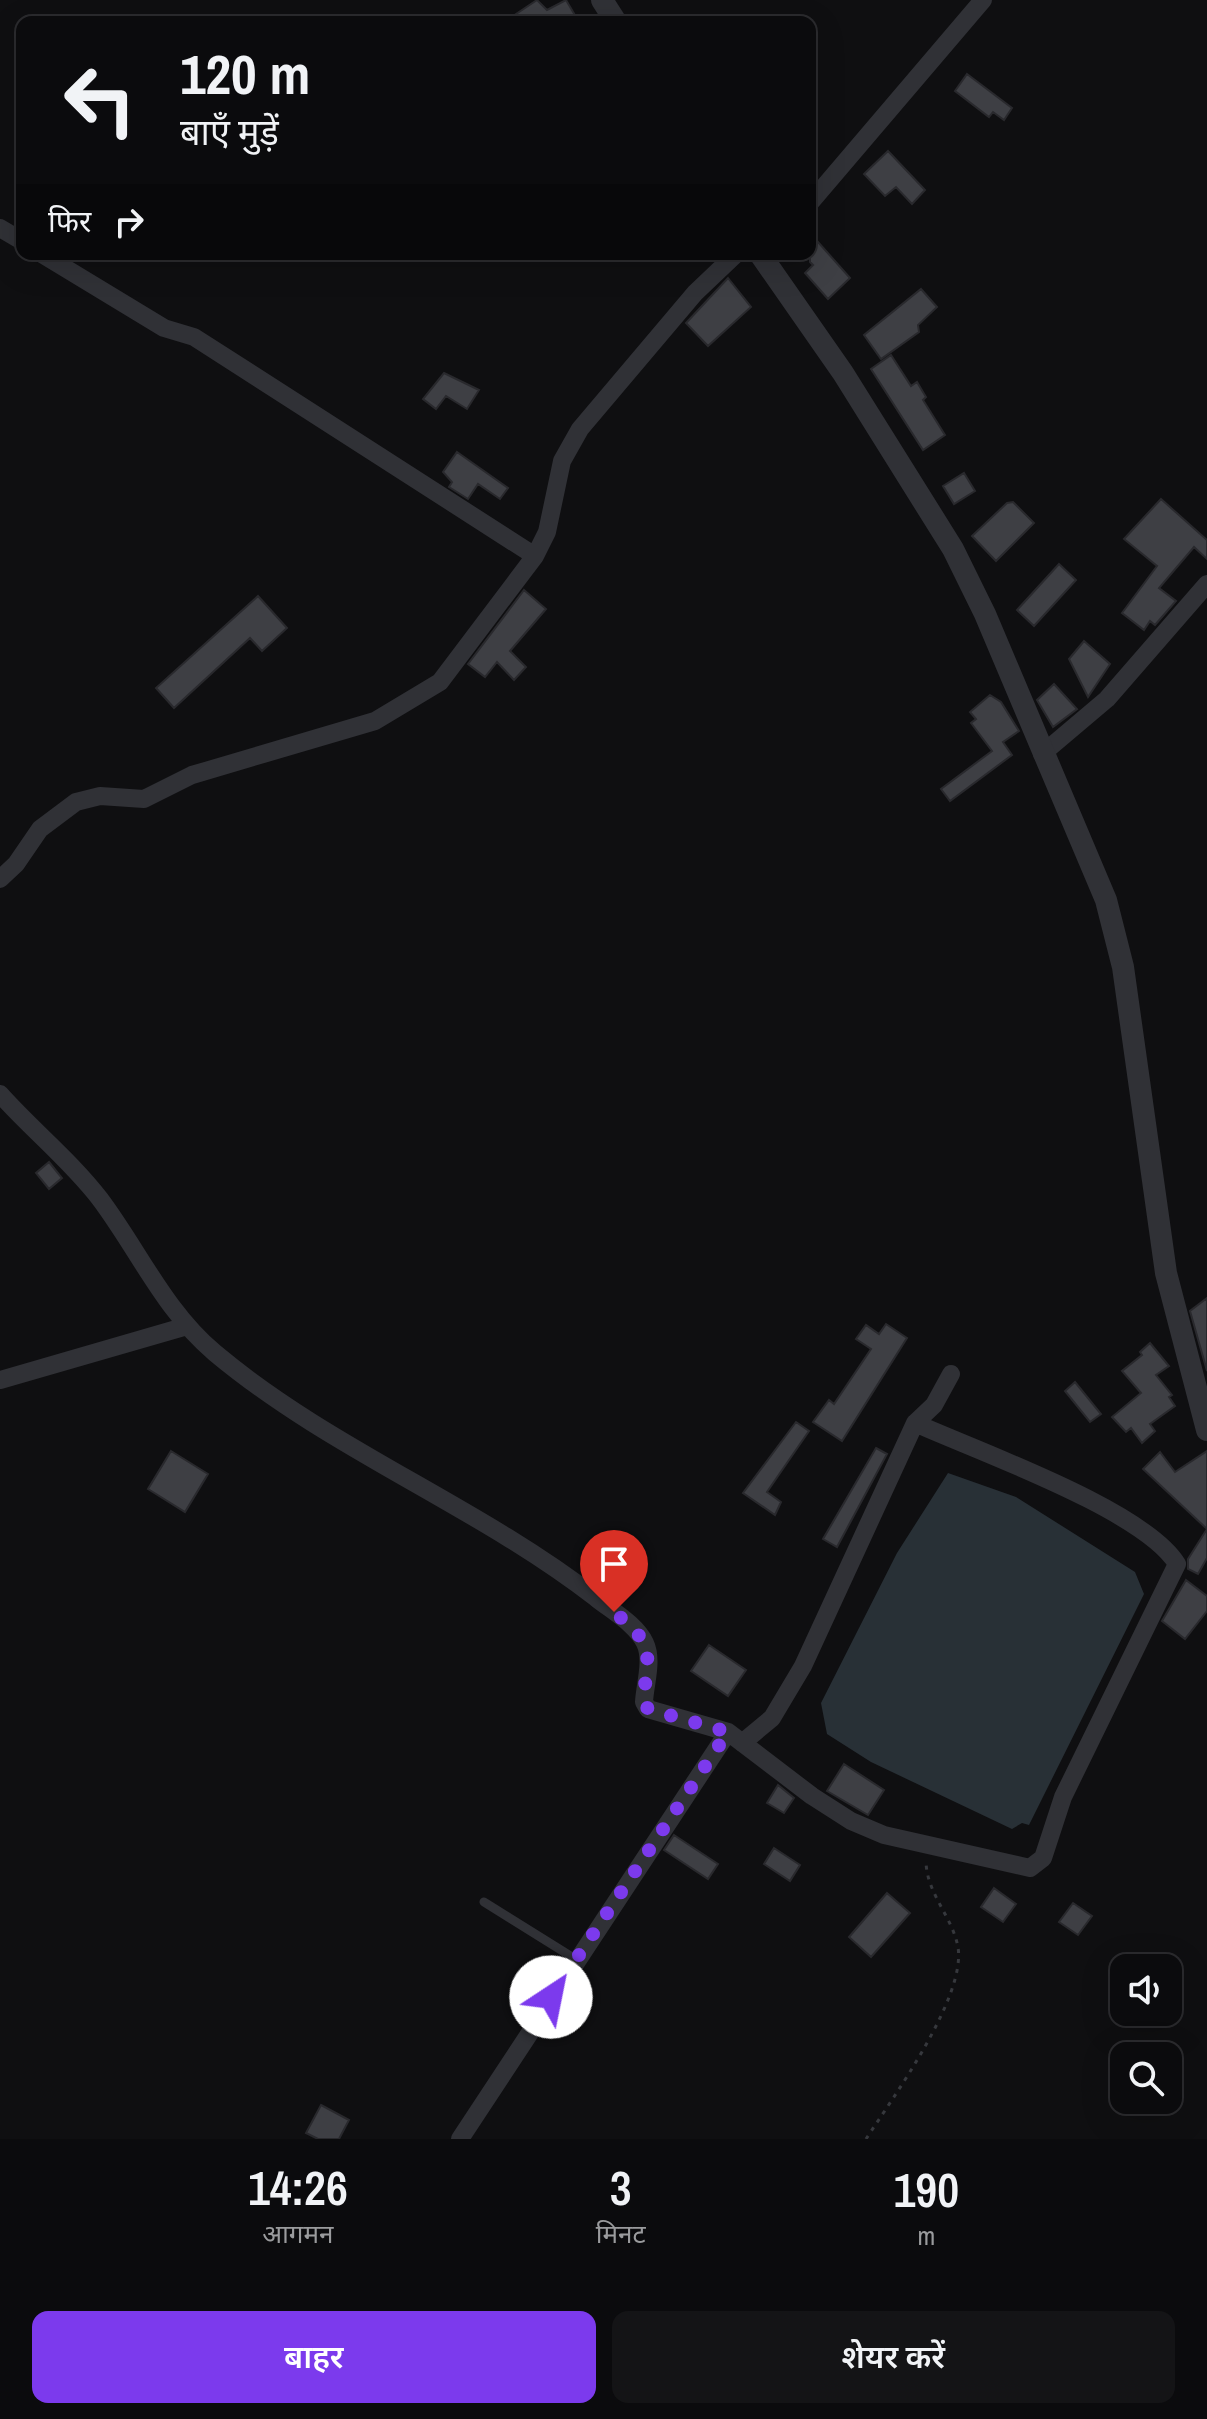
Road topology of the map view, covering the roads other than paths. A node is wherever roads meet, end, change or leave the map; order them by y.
1 (983, 0) edge
2 (816, 196) edge
3 (52, 260) edge
4 (730, 260) edge
5 (764, 260) edge
6 (535, 556) junction
7 (1207, 584) edge
8 (1042, 754) junction
9 (0, 879) edge
10 (0, 1094) edge
11 (187, 1326) junction
12 (951, 1374) dead end
13 (0, 1380) edge
14 (915, 1423) junction
15 (1207, 1430) edge
16 (735, 1737) junction
17 (484, 1902) dead end
18 (577, 1960) junction
19 (460, 2139) edge

1 - 2 street
3 - 6 street
4 - 6 street
5 - 8 street
6 - 9 street
7 - 8 street
8 - 15 street
10 - 11 street
11 - 13 street
11 - 16 street
12 - 14 street
14 - 16 street
14 - 16 street
16 - 18 street
17 - 18 lane
18 - 19 street

